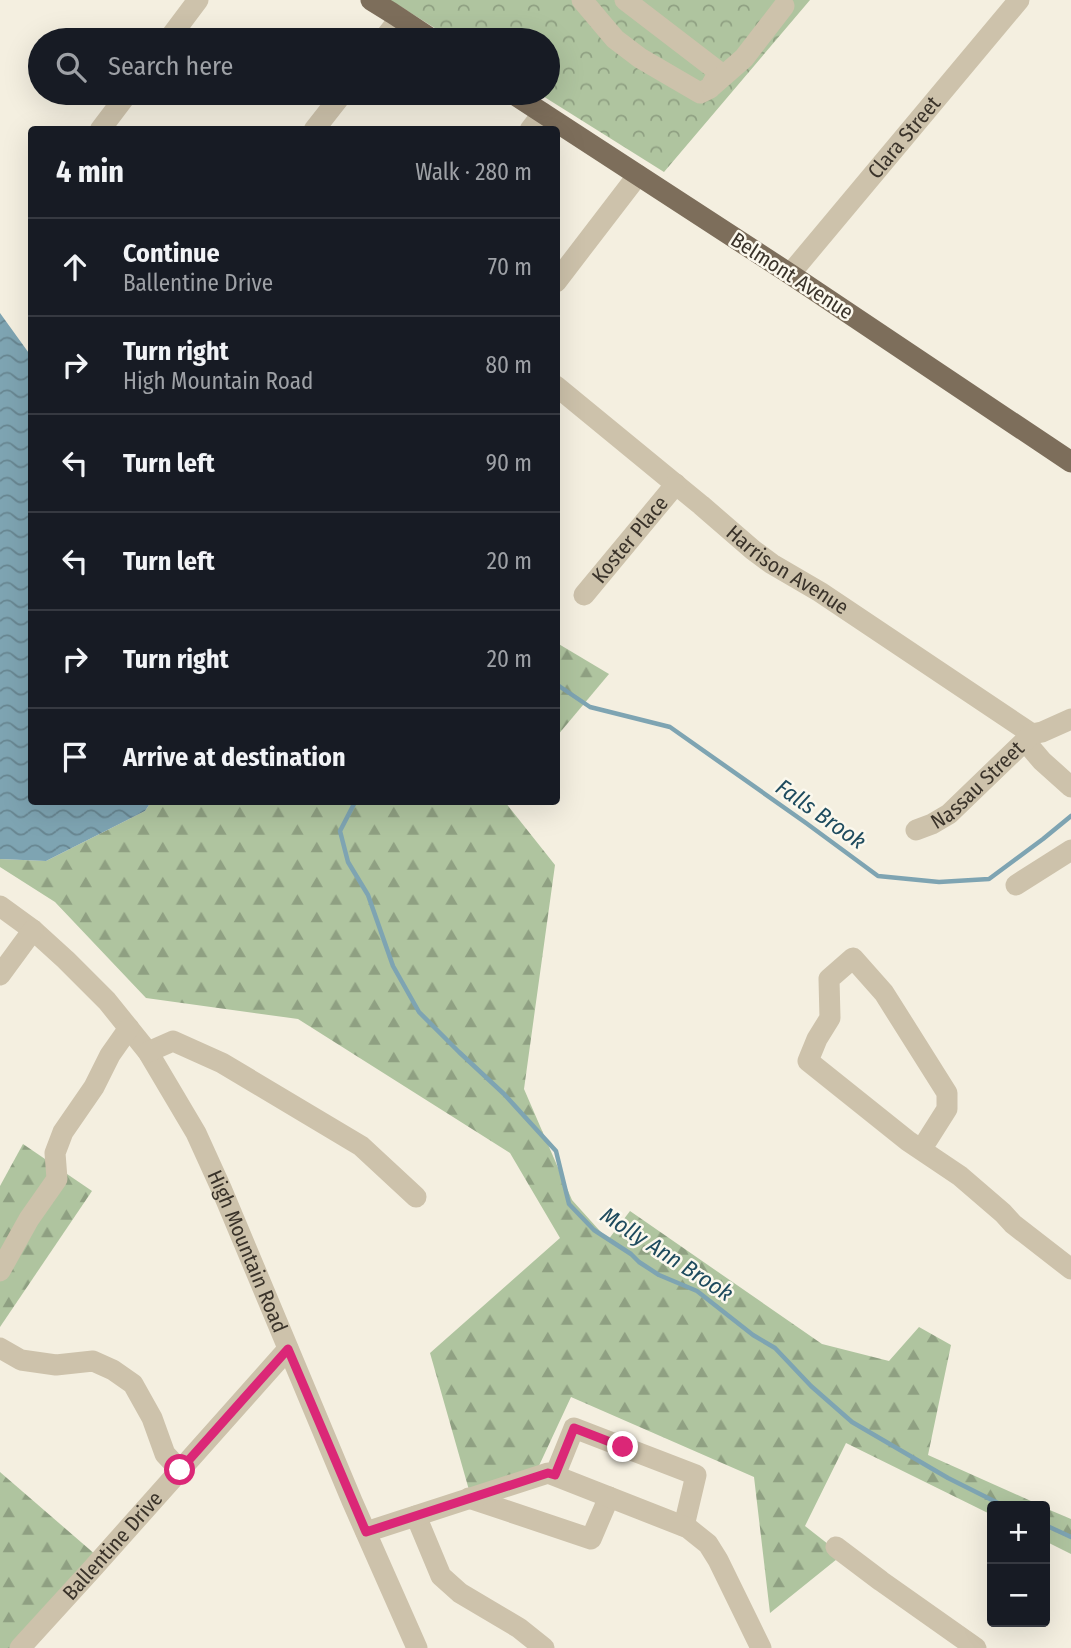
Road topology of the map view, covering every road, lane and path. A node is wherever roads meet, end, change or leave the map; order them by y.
1 (198, 0) edge
2 (371, 0) edge
3 (582, 0) edge
4 (625, 0) edge
5 (1019, 0) edge
6 (784, 6) dead end
7 (400, 18) junction
8 (177, 28) edge
9 (392, 28) edge
10 (415, 28) edge
11 (710, 88) junction
12 (119, 105) edge
13 (333, 105) edge
14 (523, 105) edge
15 (537, 121) edge
16 (103, 126) edge
17 (317, 126) edge
18 (560, 133) edge
19 (638, 175) junction
20 (790, 274) junction
21 (560, 277) edge
22 (560, 389) edge
23 (1071, 462) edge
24 (676, 484) junction
25 (584, 595) dead end
26 (1071, 719) edge
27 (1029, 737) junction
28 (1071, 787) edge
29 (916, 830) dead end
30 (1071, 849) edge
31 (1016, 885) dead end
32 (0, 906) edge
33 (33, 930) junction
34 (0, 975) edge
35 (129, 1028) junction
36 (148, 1052) junction
37 (921, 1150) junction
38 (415, 1197) dead end
39 (1071, 1269) edge
40 (0, 1271) edge
41 (0, 1348) edge
42 (288, 1349) junction
43 (180, 1470) junction
44 (555, 1475) junction
45 (609, 1497) junction
46 (470, 1498) junction
47 (416, 1517) junction
48 (684, 1526) junction
49 (366, 1532) junction
50 (836, 1547) dead end
51 (754, 1644) edge
52 (20, 1648) edge
53 (417, 1648) edge
54 (544, 1648) edge
55 (976, 1648) edge

1 - 8 street
2 - 7 main road
3 - 11 street
4 - 11 street
5 - 20 street, Clara Street
6 - 11 street
7 - 9 street
7 - 10 main road
12 - 16 street
13 - 17 street
14 - 15 main road, Belmont Avenue
18 - 19 main road, Belmont Avenue
19 - 20 main road, Belmont Avenue
19 - 21 street
20 - 23 main road, Belmont Avenue
22 - 24 street, Harrison Avenue
24 - 25 street, Koster Place
24 - 27 street, Harrison Avenue
26 - 27 street, Nassau Street
27 - 28 street, Harrison Avenue
27 - 29 street, Nassau Street
30 - 31 street
32 - 33 street, High Mountain Road
33 - 34 street
33 - 35 street, High Mountain Road
35 - 36 street, High Mountain Road
35 - 40 street
36 - 38 street
36 - 42 street, High Mountain Road
37 - 37 street
37 - 39 street
41 - 43 street
42 - 43 street, Ballentine Drive
42 - 49 street, High Mountain Road
43 - 52 street, Ballentine Drive
44 - 45 street
44 - 46 street
44 - 48 street
45 - 46 street
45 - 48 street
46 - 47 street
47 - 49 street
47 - 54 street
48 - 51 street
49 - 53 street, High Mountain Road
50 - 55 street

